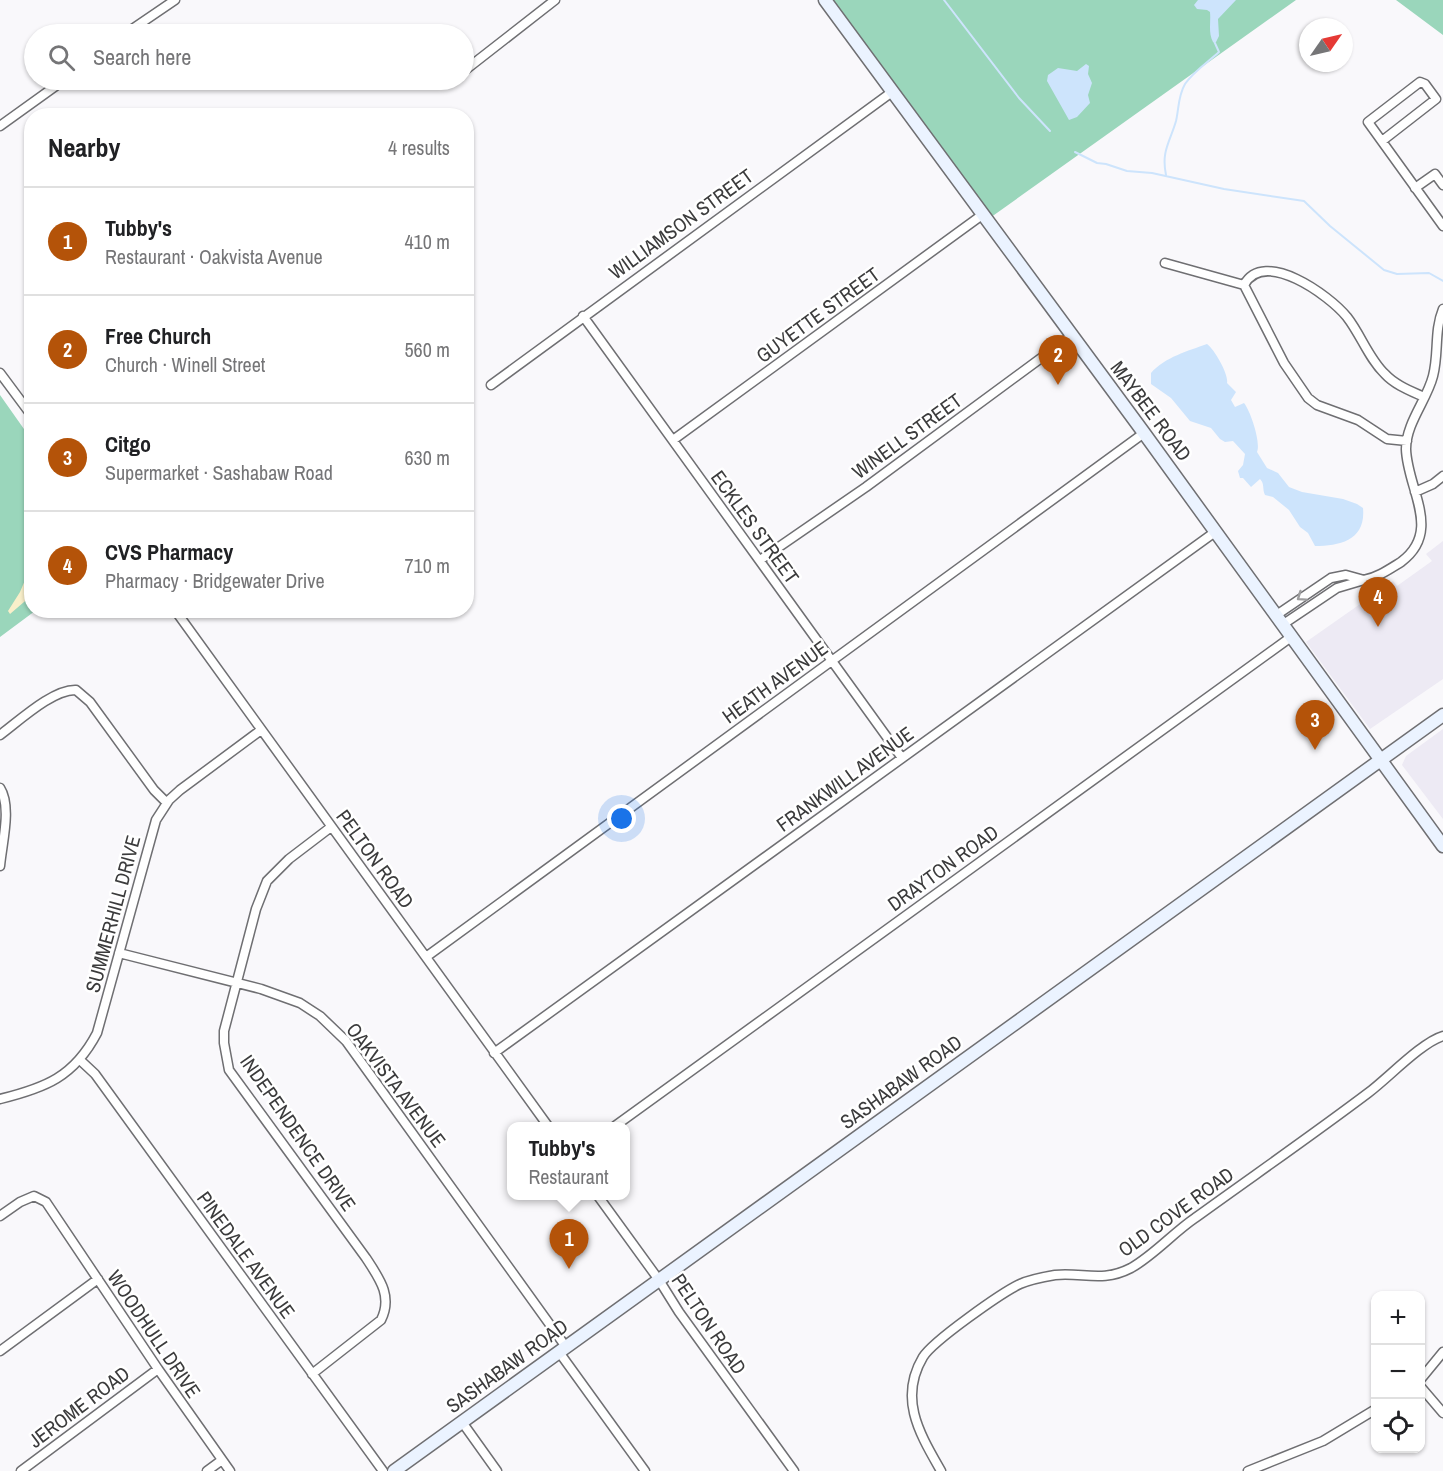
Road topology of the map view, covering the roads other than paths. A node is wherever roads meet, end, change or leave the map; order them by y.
1 (175, 0) edge
2 (555, 0) edge
3 (825, 0) edge
4 (140, 24) edge
5 (474, 63) edge
6 (50, 90) edge
7 (892, 92) junction
8 (25, 108) edge
9 (24, 109) edge
10 (0, 126) edge
11 (1382, 141) junction
12 (1443, 185) edge
13 (1415, 188) junction
14 (982, 215) junction
15 (1443, 226) edge
16 (1165, 263) dead end
17 (1244, 285) junction
18 (1443, 309) edge
19 (583, 316) junction
20 (1071, 336) junction
21 (0, 373) edge
22 (491, 385) dead end
23 (1424, 397) junction
24 (24, 405) edge
25 (1144, 434) junction
26 (673, 440) junction
27 (1407, 441) junction
28 (1443, 476) edge
29 (1415, 492) junction
30 (1215, 532) junction
31 (760, 560) junction
32 (1364, 580) junction
33 (1321, 584) junction
34 (1328, 593) junction
35 (181, 618) edge
36 (1279, 620) junction
37 (1291, 637) junction
38 (831, 661) junction
39 (1443, 713) edge
40 (261, 730) junction
41 (0, 735) edge
42 (902, 758) junction
43 (1379, 759) junction
44 (0, 788) edge
45 (167, 802) junction
46 (331, 827) junction
47 (1443, 846) edge
48 (0, 866) edge
49 (119, 953) junction
50 (426, 957) junction
51 (236, 984) junction
52 (1443, 1036) edge
53 (494, 1053) junction
54 (80, 1060) junction
55 (0, 1099) edge
56 (545, 1122) edge
57 (621, 1122) edge
58 (601, 1200) edge
59 (0, 1216) edge
60 (98, 1279) junction
61 (659, 1280) junction
62 (563, 1350) junction
63 (0, 1351) edge
64 (1443, 1352) edge
65 (158, 1369) junction
66 (312, 1374) junction
67 (1425, 1374) edge
68 (1425, 1392) edge
69 (1371, 1412) edge
70 (1443, 1413) edge
71 (462, 1422) junction
72 (222, 1460) junction
73 (21, 1471) edge
74 (207, 1471) edge
75 (230, 1471) edge
76 (383, 1471) edge
77 (394, 1471) edge
78 (497, 1471) edge
79 (645, 1471) edge
80 (794, 1471) edge
81 (941, 1471) edge
82 (1248, 1471) edge

1 - 4 street
2 - 5 street
3 - 7 street, MAYBEE ROAD
6 - 8 street
7 - 14 street, MAYBEE ROAD
7 - 19 street, WILLIAMSON STREET
9 - 10 street
11 - 11 street
11 - 13 street
12 - 13 street
13 - 15 street
14 - 20 street, MAYBEE ROAD
14 - 26 street, GUYETTE STREET
16 - 17 street
17 - 23 street
17 - 27 street
18 - 23 street
19 - 22 street, WILLIAMSON STREET
19 - 26 street, ECKLES STREET
20 - 25 street, MAYBEE ROAD
20 - 31 street, WINELL STREET
21 - 24 street
23 - 27 street
25 - 30 street, MAYBEE ROAD
25 - 38 street, HEATH AVENUE
26 - 31 street, ECKLES STREET
27 - 29 street
28 - 29 street
29 - 32 street
30 - 36 street, MAYBEE ROAD
30 - 42 street, FRANKWILL AVENUE
31 - 38 street, ECKLES STREET
32 - 33 street
32 - 34 street
33 - 34 street
33 -> 36 street
34 - 36 street
35 - 40 street, PELTON ROAD
36 - 37 street, MAYBEE ROAD
37 - 43 street, MAYBEE ROAD
37 - 57 street, DRAYTON ROAD
38 - 42 street, ECKLES STREET
38 - 50 street, HEATH AVENUE
39 - 43 street, SASHABAW ROAD
40 - 45 street, SUMMERHILL DRIVE
40 - 46 street, PELTON ROAD
41 - 45 street
42 - 53 street, FRANKWILL AVENUE
43 - 47 street, MAYBEE ROAD
43 - 61 street, SASHABAW ROAD
44 - 48 street
45 - 49 street, SUMMERHILL DRIVE
46 - 50 street, PELTON ROAD
46 - 51 street, INDEPENDENCE DRIVE
49 - 51 street, OAKVISTA AVENUE
49 - 54 street, SUMMERHILL DRIVE
50 - 53 street, PELTON ROAD
51 - 62 street, OAKVISTA AVENUE
51 - 66 street, INDEPENDENCE DRIVE
52 - 81 street, OLD COVE ROAD
53 - 56 street, PELTON ROAD
54 - 55 street, SUMMERHILL DRIVE
54 - 66 street, PINEDALE AVENUE
58 - 61 street, PELTON ROAD
59 - 60 street, WOODHULL DRIVE
60 - 63 street
60 - 65 street, WOODHULL DRIVE
61 - 62 street, SASHABAW ROAD
61 - 80 street, PELTON ROAD
62 - 71 street, SASHABAW ROAD
62 - 79 street, OAKVISTA AVENUE
64 - 67 street
65 - 72 street, WOODHULL DRIVE
65 - 73 street, JEROME ROAD
66 - 76 street, PINEDALE AVENUE
68 - 70 street
69 - 82 street
71 - 77 street, SASHABAW ROAD
71 - 78 street
72 - 74 street
72 - 75 street, WOODHULL DRIVE

